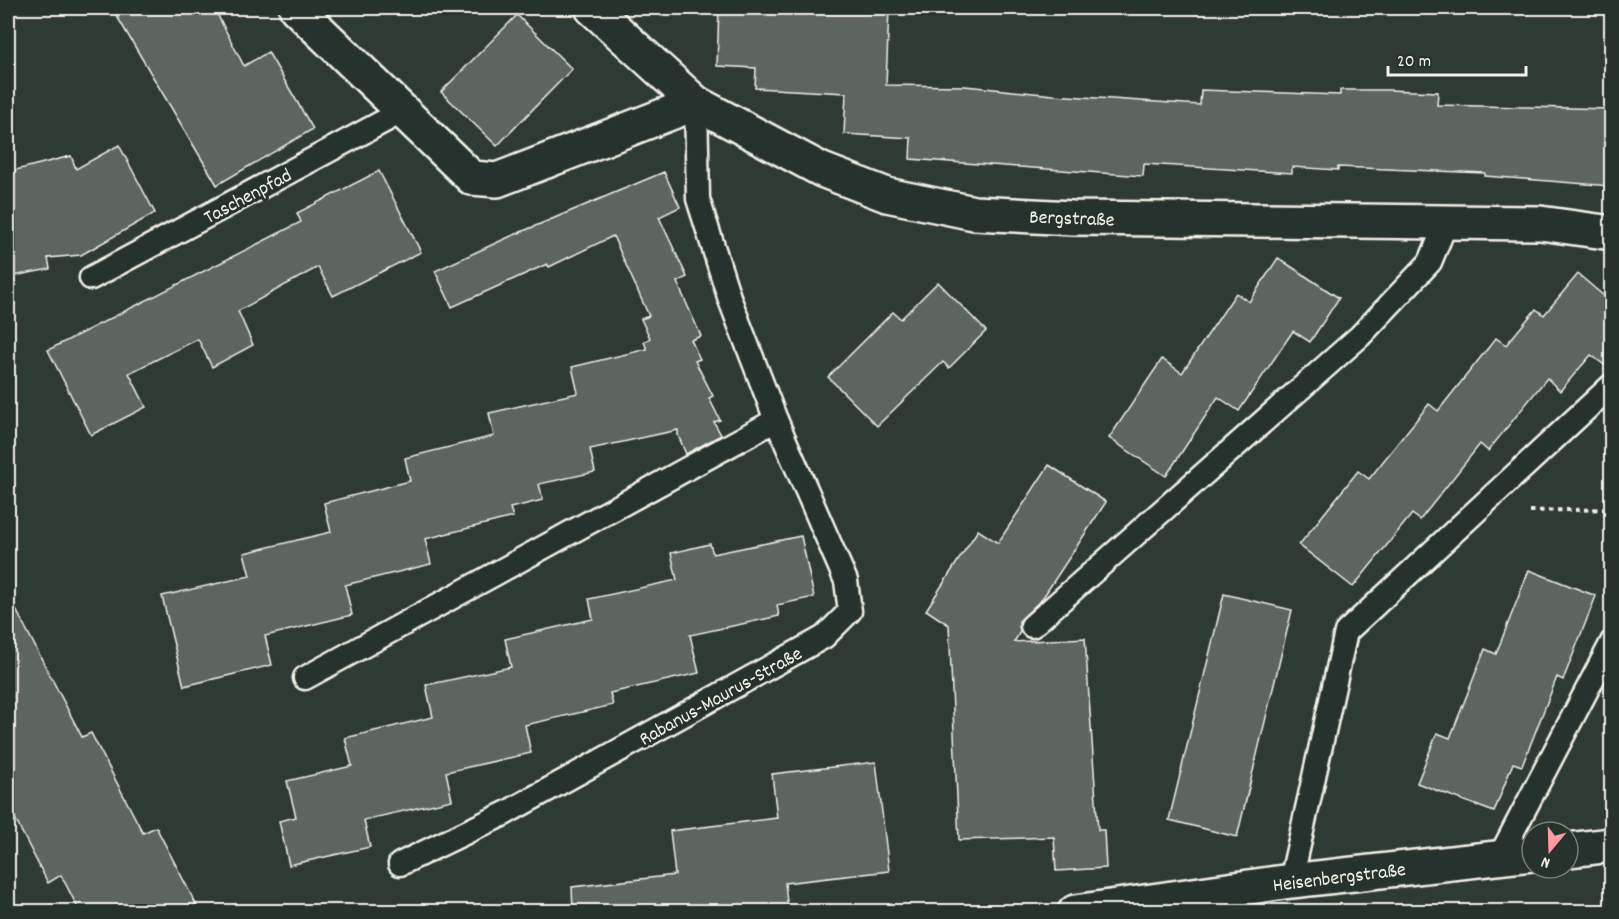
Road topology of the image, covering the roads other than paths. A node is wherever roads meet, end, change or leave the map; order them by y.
1 (296, 8) edge
2 (592, 8) edge
3 (696, 103) junction
4 (403, 111) junction
5 (1447, 221) junction
6 (1611, 233) edge
7 (91, 278) dead end
8 (1611, 385) edge
9 (776, 420) junction
10 (1032, 626) dead end
11 (1611, 642) edge
12 (305, 678) dead end
13 (1611, 845) edge
14 (1580, 849) edge
15 (1520, 855) edge
16 (1499, 858) junction
17 (400, 864) dead end
18 (1291, 881) junction
19 (1075, 912) edge

1 - 4 street
2 - 3 street, Bergstraße
3 - 4 street
3 - 5 street, Bergstraße
3 - 9 lane, Rabanus-Maurus-Straße
4 - 7 lane, Taschenpfad
5 - 6 street, Bergstraße
5 - 10 lane
8 - 18 lane
9 - 12 lane
9 - 17 lane, Rabanus-Maurus-Straße
11 - 16 lane
13 - 14 street
15 - 16 street, Heisenbergstraße
16 - 18 street, Heisenbergstraße
18 - 19 street, Heisenbergstraße

